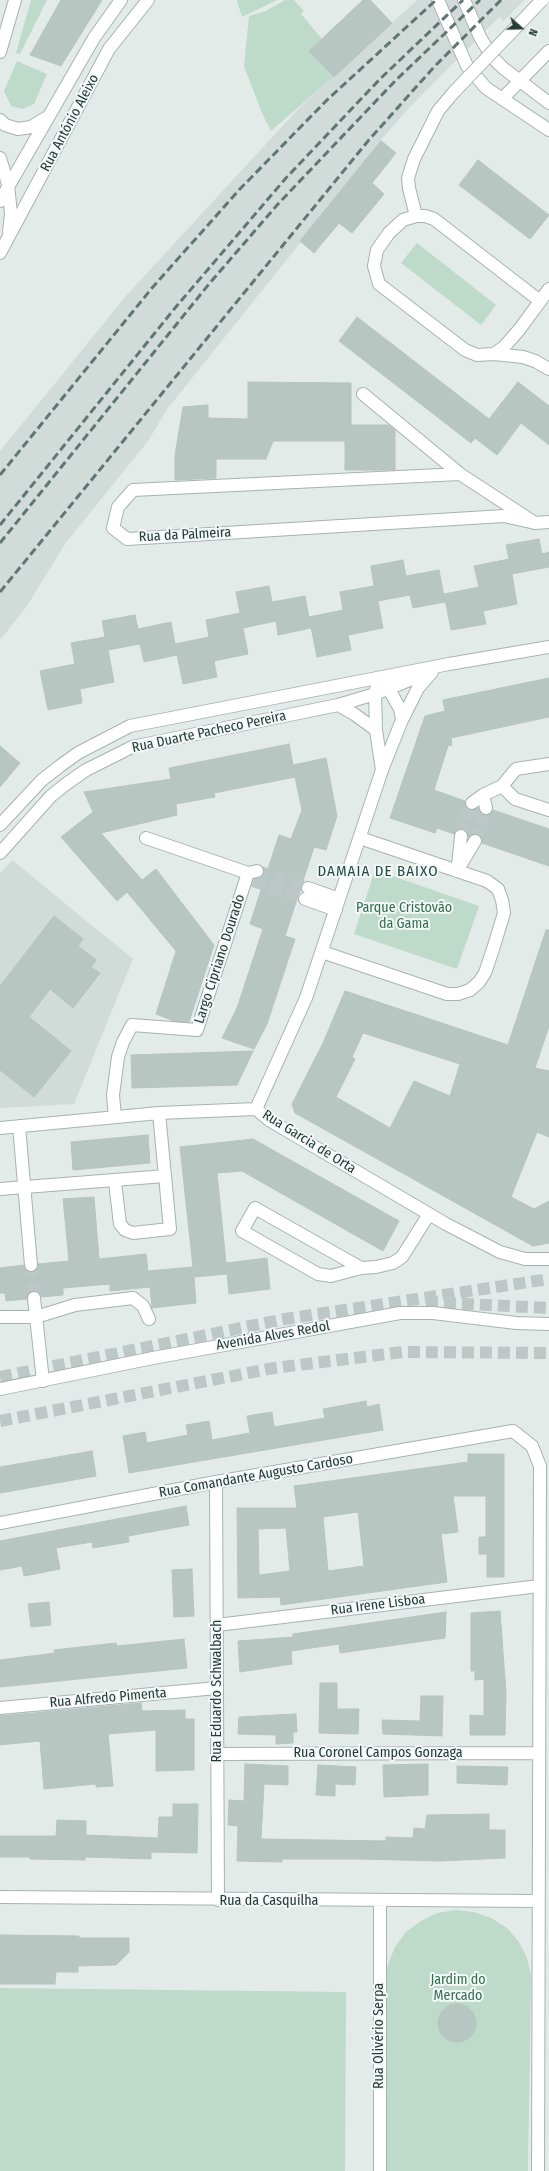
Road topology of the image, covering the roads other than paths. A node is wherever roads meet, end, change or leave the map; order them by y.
1 (15, 0) edge
2 (121, 0) edge
3 (148, 0) edge
4 (438, 0) edge
5 (464, 0) edge
6 (542, 0) edge
7 (549, 51) edge
8 (0, 52) edge
9 (518, 81) junction
10 (502, 99) junction
11 (549, 103) edge
12 (53, 111) junction
13 (0, 120) edge
14 (549, 130) edge
15 (0, 158) edge
16 (8, 184) junction
17 (0, 201) edge
18 (416, 216) junction
19 (8, 239) junction
20 (0, 253) edge
21 (549, 289) edge
22 (540, 301) junction
23 (494, 354) junction
24 (549, 369) edge
25 (363, 394) dead end
26 (460, 474) junction
27 (549, 522) edge
28 (535, 523) junction
29 (549, 647) edge
30 (449, 664) junction
31 (432, 671) junction
32 (382, 678) junction
33 (389, 688) junction
34 (375, 694) junction
35 (338, 705) junction
36 (402, 720) junction
37 (376, 730) junction
38 (549, 764) edge
39 (382, 770) junction
40 (502, 786) junction
41 (482, 795) junction
42 (472, 803) tunnel mouth
43 (486, 808) tunnel mouth
44 (549, 810) edge
45 (0, 825) edge
46 (461, 836) tunnel mouth
47 (146, 838) dead end
48 (360, 838) junction
49 (475, 841) tunnel mouth
50 (0, 854) edge
51 (457, 871) junction
52 (306, 894) tunnel mouth
53 (338, 904) junction
54 (322, 952) junction
55 (256, 1109) junction
56 (159, 1112) junction
57 (115, 1117) junction
58 (19, 1126) junction
59 (0, 1128) edge
60 (165, 1176) junction
61 (115, 1182) junction
62 (24, 1187) junction
63 (0, 1189) edge
64 (429, 1214) junction
65 (549, 1259) edge
66 (31, 1265) tunnel mouth
67 (361, 1268) junction
68 (34, 1298) tunnel mouth
69 (0, 1317) edge
70 (36, 1317) junction
71 (149, 1319) dead end
72 (549, 1324) edge
73 (43, 1381) junction
74 (0, 1389) edge
75 (216, 1482) junction
76 (0, 1523) edge
77 (539, 1586) junction
78 (217, 1625) junction
79 (217, 1688) junction
80 (0, 1708) edge
81 (538, 1753) junction
82 (217, 1754) junction
83 (0, 1897) edge
84 (218, 1900) junction
85 (380, 1901) junction
86 (538, 1901) junction
87 (543, 1937) edge
88 (380, 2171) edge
89 (538, 2171) edge

1 - 8 street
2 - 12 street, Rua António Aleixo
3 - 19 street, Rua António Aleixo
4 - 10 street
5 - 9 street
6 - 18 street, bridge
7 - 9 street
9 - 10 street
9 - 11 street
10 - 14 street
12 - 13 street
12 - 16 street, Rua António Aleixo
15 - 16 street
16 - 17 street, Rua António Aleixo
16 - 19 street
18 - 22 street
18 - 23 street
19 - 20 street, Rua António Aleixo
21 - 22 street
22 - 23 street
23 - 24 street
25 - 26 street
26 - 28 street
26 - 28 street, Rua da Palmeira
27 - 28 street, Rua da Palmeira
29 - 30 street, Rua Duarte Pacheco Pereira
30 - 31 street, Rua Duarte Pacheco Pereira
30 - 32 street, Rua Duarte Pacheco Pereira
31 - 33 street, Rua Duarte Pacheco Pereira
31 - 36 street
32 - 33 street
32 - 34 street
32 - 45 street, Rua Duarte Pacheco Pereira
33 - 34 street, Rua Duarte Pacheco Pereira
33 - 36 street
34 - 35 street, Rua Duarte Pacheco Pereira
34 - 37 street
35 - 37 street
35 - 50 street, Rua Duarte Pacheco Pereira
36 - 39 street
37 - 39 street
38 - 40 street
39 - 48 street
40 - 41 street
40 - 44 street
41 - 42 street
41 - 43 street
46 - 51 street
47 - 57 street, Largo Cipriano Dourado
48 - 51 street
48 - 53 street
49 - 51 street
51 - 54 street
52 - 53 street
53 - 54 street
54 - 55 street
55 - 56 street, Rua Garcia de Orta
55 - 64 street, Rua Garcia de Orta
56 - 57 street, Rua Garcia de Orta
56 - 60 street
57 - 58 street, Rua Garcia de Orta
58 - 59 street, Rua Garcia de Orta
58 - 62 street
60 - 61 street
60 - 61 street
61 - 62 street
62 - 63 street
62 - 66 street
64 - 65 street, Rua Garcia de Orta
64 - 67 street
67 - 67 street
68 - 70 street
69 - 70 street
70 - 71 street
70 - 73 street
72 - 73 street, Avenida Alves Redol
73 - 74 street, Avenida Alves Redol
75 - 76 street, Rua Comandante Augusto Cardoso
75 - 77 street, Rua Comandante Augusto Cardoso
75 - 78 street, Rua Eduardo Schwalbach
77 - 78 street, Rua Irene Lisboa
77 - 81 street
78 - 79 street, Rua Eduardo Schwalbach
79 - 80 street, Rua Alfredo Pimenta
79 - 82 street, Rua Eduardo Schwalbach
81 - 82 street, Rua Coronel Campos Gonzaga
81 - 86 street
82 - 84 street, Rua Eduardo Schwalbach
83 - 84 street, Rua da Casquilha
84 - 85 street, Rua da Casquilha
85 - 86 street, Rua da Casquilha
85 - 88 street, Rua Olivério Serpa
86 - 87 street
87 - 89 street

